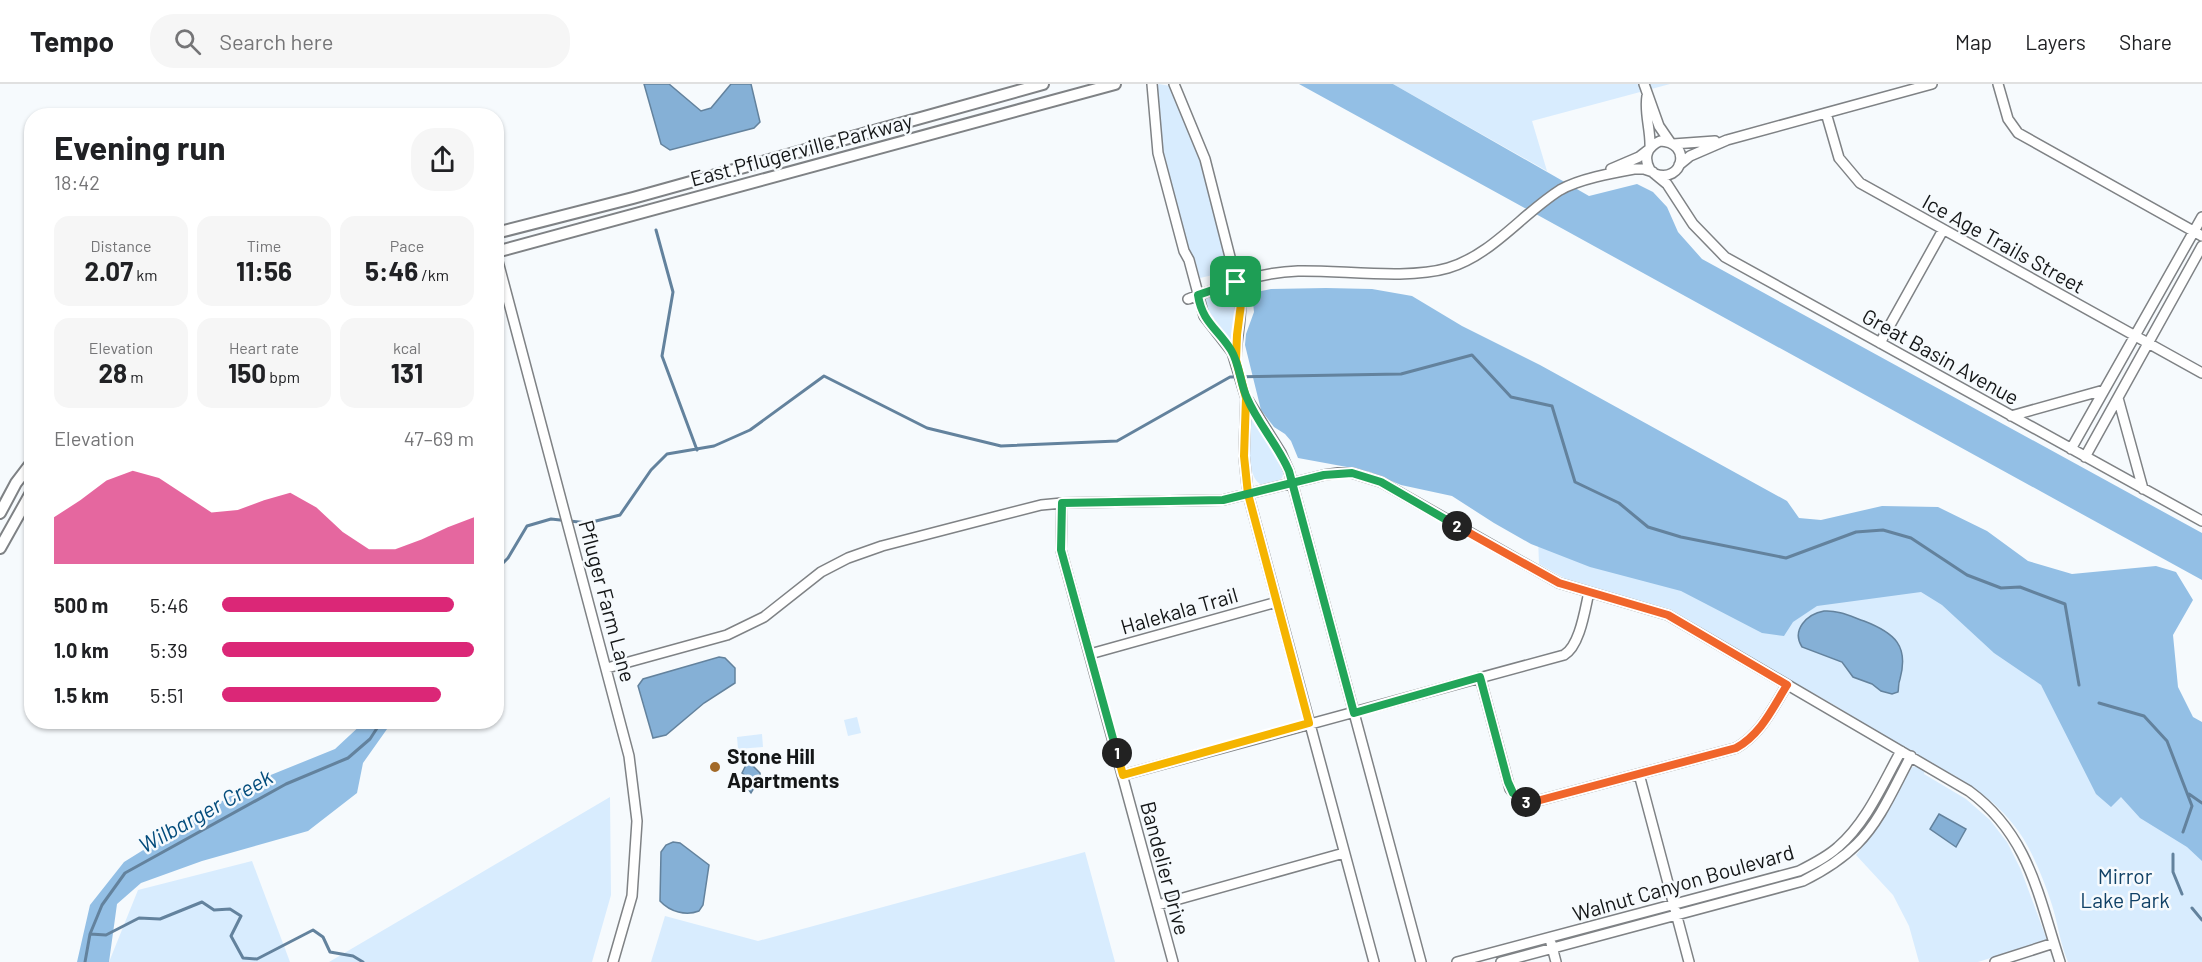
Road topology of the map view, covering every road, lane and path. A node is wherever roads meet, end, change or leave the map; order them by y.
1 (1043, 84) edge
2 (1115, 84) edge
3 (1152, 84) edge
4 (1174, 84) edge
5 (1644, 84) edge
6 (1932, 84) edge
7 (1998, 84) edge
8 (1647, 96) junction
9 (1826, 113) junction
10 (1726, 140) junction
11 (1671, 143) junction
12 (818, 145) junction
13 (1649, 149) junction
14 (824, 163) junction
15 (1678, 167) junction
16 (1654, 173) junction
17 (1579, 183) junction
18 (1679, 203) junction
19 (2202, 217) edge
20 (1943, 230) junction
21 (504, 231) edge
22 (2198, 234) edge
23 (2202, 246) edge
24 (504, 251) edge
25 (1236, 282) junction
26 (504, 283) edge
27 (1198, 295) junction
28 (1188, 299) dead end
29 (2134, 336) junction
30 (1880, 343) junction
31 (2148, 343) junction
32 (1236, 360) junction
33 (2202, 373) edge
34 (2104, 390) junction
35 (1246, 398) junction
36 (2118, 398) junction
37 (2011, 416) junction
38 (2071, 449) junction
39 (2085, 457) junction
40 (24, 472) edge
41 (1293, 484) junction
42 (2143, 489) junction
43 (1248, 494) junction
44 (1062, 503) junction
45 (24, 505) edge
46 (0, 513) edge
47 (2202, 521) edge
48 (0, 548) edge
49 (1589, 592) junction
50 (1277, 602) junction
51 (1090, 654) junction
52 (607, 668) junction
53 (1480, 677) junction
54 (1787, 685) junction
55 (1354, 713) junction
56 (1309, 723) junction
57 (1901, 751) junction
58 (1911, 756) junction
59 (1639, 774) junction
60 (1123, 775) junction
61 (1344, 853) junction
62 (1674, 904) junction
63 (1158, 905) junction
64 (1677, 914) junction
65 (1550, 942) junction
66 (2054, 943) junction
67 (613, 962) edge
68 (1173, 962) edge
69 (1374, 962) edge
70 (1421, 962) edge
71 (1457, 962) edge
72 (1501, 962) edge
73 (1556, 962) edge
74 (1689, 962) edge
75 (1995, 962) edge
76 (2060, 962) edge

1 - 12 main road, East Pflugerville Parkway
2 - 14 main road, East Pflugerville Parkway
3 - 27 street
4 - 25 street
5 - 8 street
6 - 9 street
7 - 22 street
8 - 11 street
8 - 13 street
9 - 10 street
9 - 20 street, Ice Age Trails Street
10 - 11 street
10 - 15 street
11 - 13 street
11 - 15 street
12 - 14 street
12 - 21 main road, East Pflugerville Parkway
13 - 16 street
13 - 17 street
14 - 24 main road, East Pflugerville Parkway
15 - 16 street
15 - 18 street, Great Basin Avenue
16 - 17 street
16 - 18 street, Great Basin Avenue
17 - 25 street
18 - 30 street, Great Basin Avenue
19 - 22 street
20 - 29 street, Ice Age Trails Street
20 - 30 street
22 - 29 street
23 - 31 street
25 - 27 street
25 - 32 street
26 - 52 street, Pfluger Farm Lane
27 - 28 street
27 - 32 street
29 - 31 street, Ice Age Trails Street
29 - 34 street
30 - 37 street, Great Basin Avenue
31 - 33 street, Ice Age Trails Street
31 - 36 street
32 - 35 street
34 - 37 street
34 - 38 street
35 - 41 street
35 - 43 street
36 - 39 street
36 - 42 street
37 - 38 street, Great Basin Avenue
38 - 39 street, Great Basin Avenue
39 - 42 street, Great Basin Avenue
40 - 46 main road
41 - 43 street
41 - 49 street
41 - 55 street
42 - 47 street, Great Basin Avenue
43 - 44 street
43 - 50 street
44 - 51 street, Bandelier Drive
44 - 52 street
45 - 48 main road
49 - 53 street
49 - 54 street
50 - 51 street, Halekala Trail
50 - 56 street
51 - 60 street, Bandelier Drive
52 - 67 street, Pfluger Farm Lane
53 - 55 street
53 - 59 street
54 - 57 street
54 - 59 street
55 - 56 street
55 - 70 street
56 - 60 street
56 - 61 street
57 - 58 street
57 - 62 street, Walnut Canyon Boulevard
58 - 64 street, Walnut Canyon Boulevard
58 - 66 street
59 - 62 street
60 - 63 street, Bandelier Drive
61 - 63 street
61 - 69 street
62 - 64 street
62 - 65 street, Walnut Canyon Boulevard
63 - 68 street, Bandelier Drive
64 - 65 street, Walnut Canyon Boulevard
64 - 74 street
65 - 71 street, Walnut Canyon Boulevard
65 - 72 street, Walnut Canyon Boulevard
65 - 73 street
66 - 75 street
66 - 76 street

